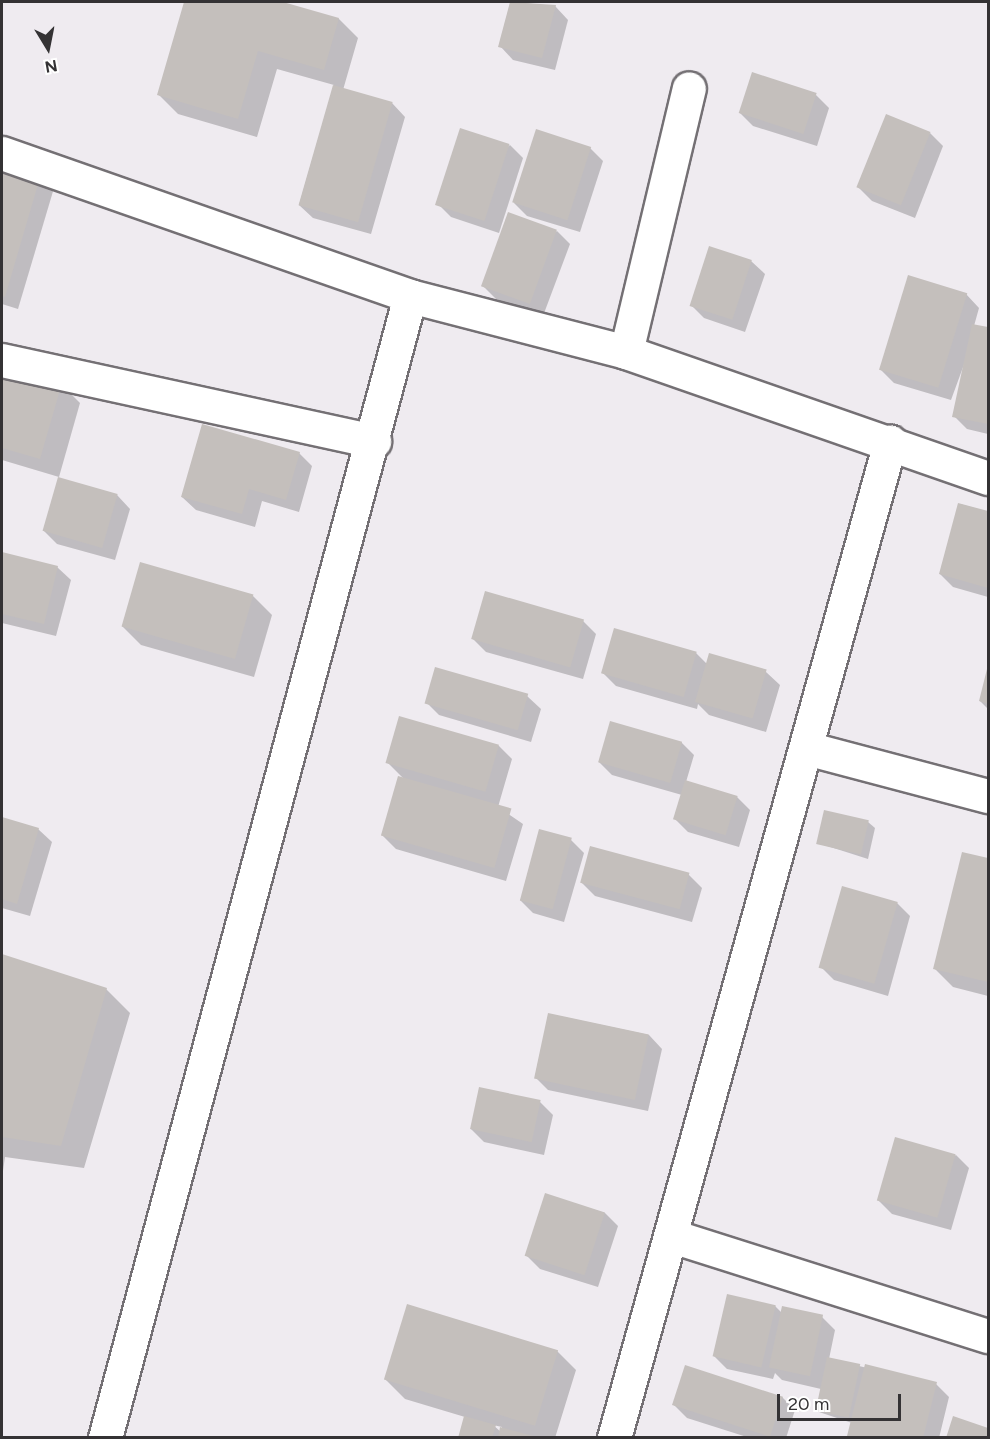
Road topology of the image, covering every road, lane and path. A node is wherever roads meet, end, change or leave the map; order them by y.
1 (690, 88) dead end
2 (2, 153) edge
3 (410, 296) junction
4 (626, 352) junction
5 (2, 360) edge
6 (375, 441) junction
7 (890, 442) junction
8 (988, 478) edge
9 (806, 748) junction
10 (988, 796) edge
11 (672, 1236) junction
12 (988, 1336) edge
13 (105, 1437) edge
14 (614, 1437) edge

1 - 4 street
2 - 3 street
3 - 4 street
3 - 6 street
4 - 7 street
5 - 6 street
6 - 13 street
7 - 8 street
7 - 9 street
9 - 10 street
9 - 11 street
11 - 12 street
11 - 14 street

